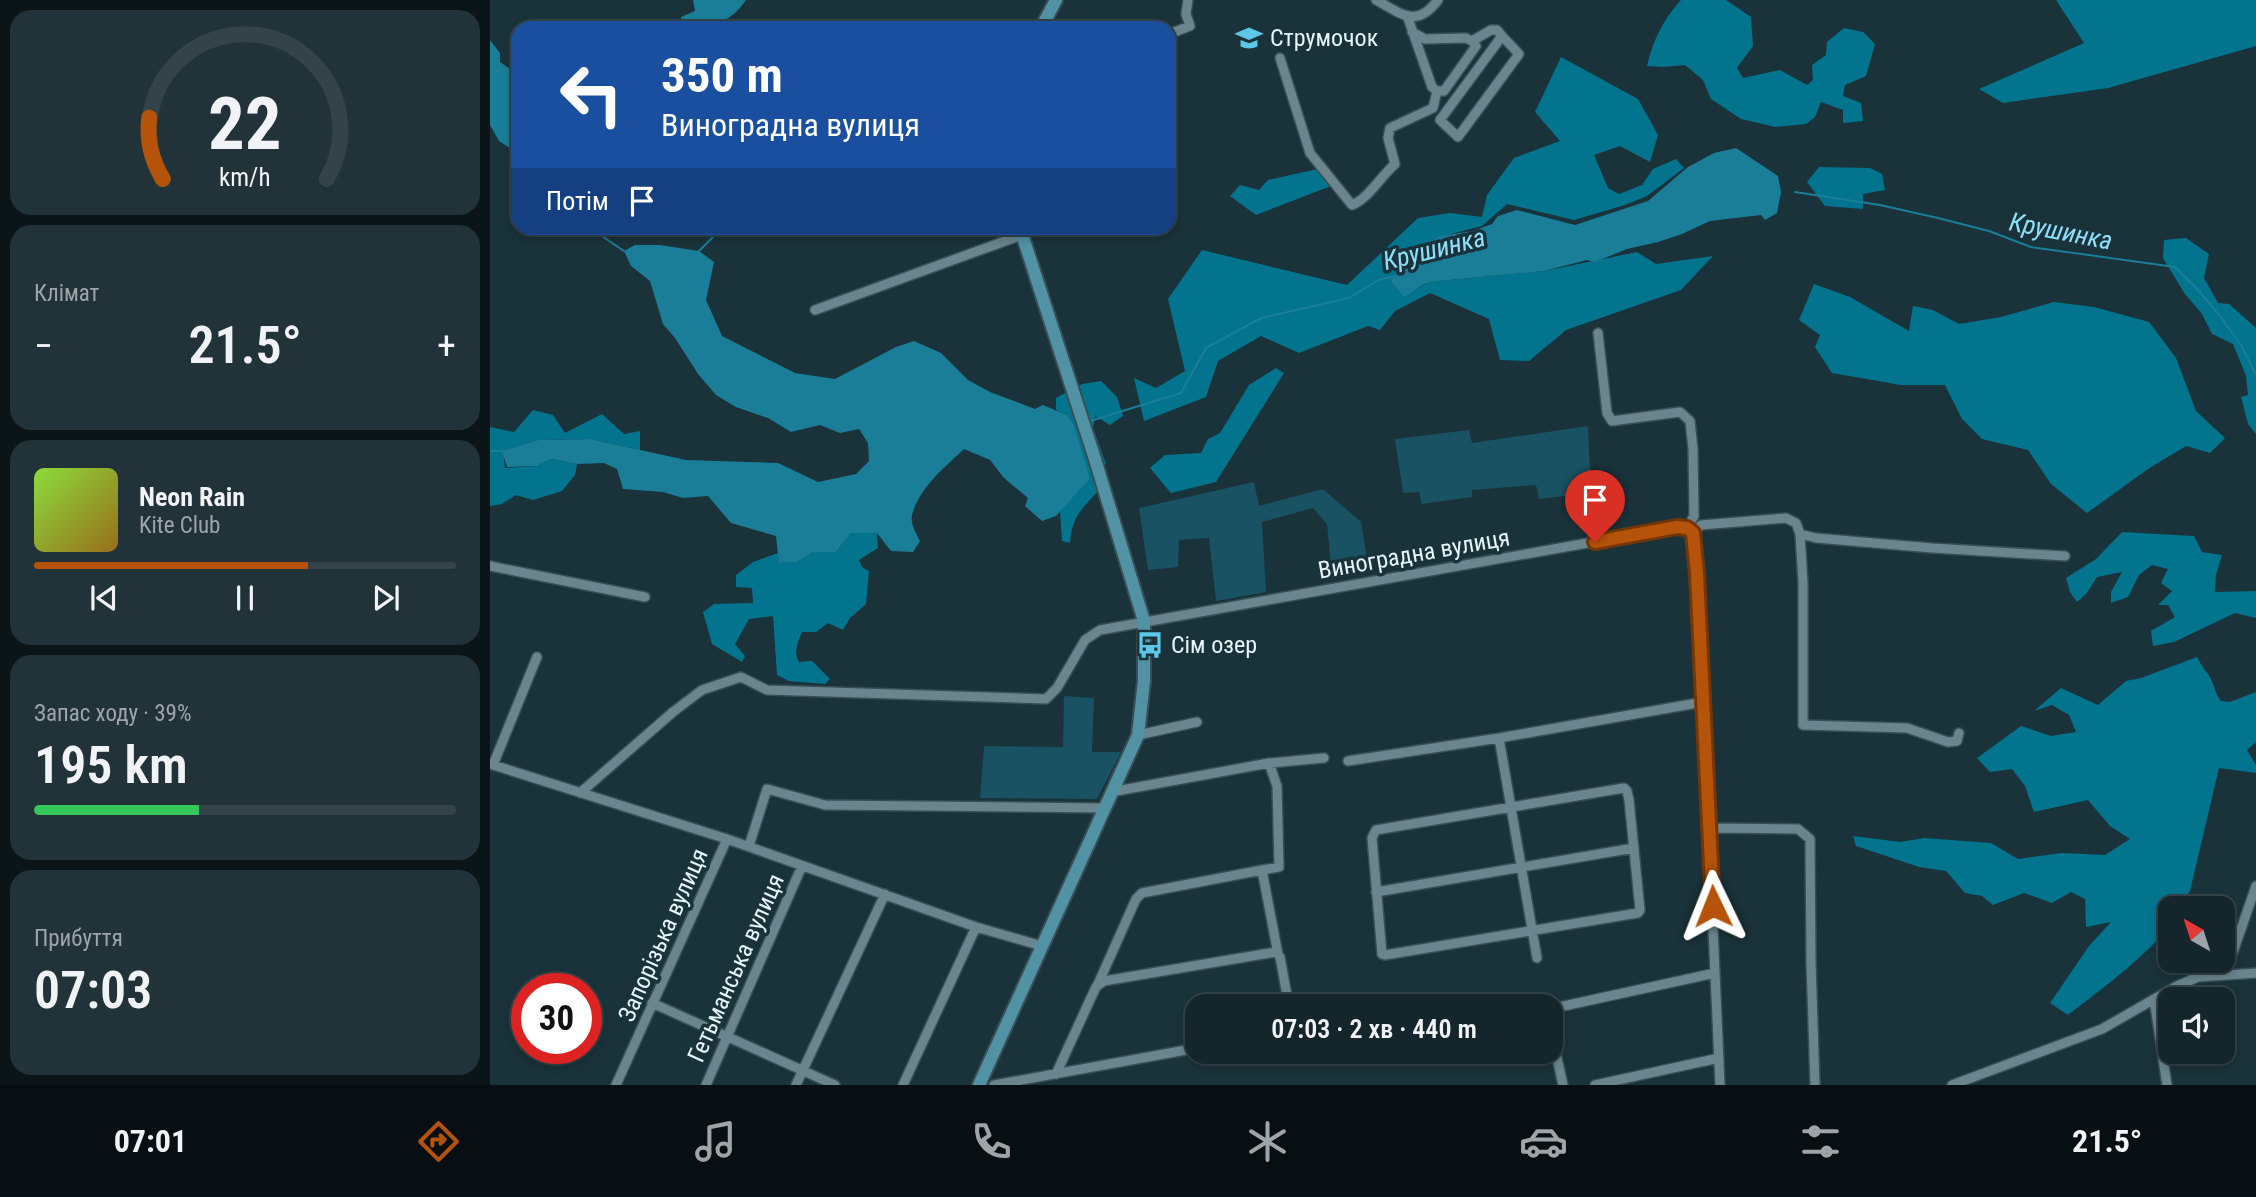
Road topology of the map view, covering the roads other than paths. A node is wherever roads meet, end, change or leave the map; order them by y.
1 (1056, 0) edge
2 (1188, 0) edge
3 (1376, 0) edge
4 (1438, 0) edge
5 (1408, 18) junction
6 (1045, 21) edge
7 (1176, 31) edge
8 (1412, 32) junction
9 (1502, 36) junction
10 (1472, 41) junction
11 (1280, 58) dead end
12 (1437, 91) junction
13 (1433, 108) junction
14 (1440, 120) junction
15 (1008, 235) edge
16 (1023, 235) edge
17 (815, 310) dead end
18 (1598, 333) dead end
19 (1690, 531) junction
20 (1800, 534) junction
21 (2065, 556) dead end
22 (490, 566) edge
23 (645, 597) dead end
24 (1144, 621) junction
25 (537, 657) dead end
26 (1703, 702) junction
27 (1197, 722) dead end
28 (1959, 733) dead end
29 (1138, 735) junction
30 (1500, 738) junction
31 (1324, 758) dead end
32 (1348, 761) dead end
33 (1269, 763) junction
34 (492, 764) edge
35 (1111, 792) junction
36 (580, 793) junction
37 (1104, 808) junction
38 (1511, 808) junction
39 (1710, 828) junction
40 (727, 839) junction
41 (749, 846) junction
42 (1633, 848) junction
43 (802, 866) junction
44 (1521, 868) junction
45 (1262, 870) junction
46 (2256, 886) edge
47 (1376, 892) junction
48 (885, 894) junction
49 (976, 927) junction
50 (1533, 932) junction
51 (1042, 946) junction
52 (1278, 954) junction
53 (1538, 958) dead end
54 (1715, 973) junction
55 (2256, 973) edge
56 (2225, 975) junction
57 (1098, 984) junction
58 (1286, 994) edge
59 (2154, 999) junction
60 (652, 1003) junction
61 (1563, 1006) edge
62 (728, 1037) junction
63 (1185, 1050) edge
64 (1719, 1058) junction
65 (1558, 1064) edge
66 (802, 1071) junction
67 (1056, 1074) junction
68 (616, 1085) edge
69 (706, 1085) edge
70 (796, 1085) edge
71 (835, 1085) edge
72 (903, 1085) edge
73 (979, 1085) edge
74 (994, 1085) edge
75 (1563, 1085) edge
76 (1595, 1085) edge
77 (1720, 1085) edge
78 (1815, 1085) edge
79 (1952, 1085) edge
80 (2167, 1085) edge

1 - 6 street
2 - 7 street
3 - 5 street
4 - 5 street
5 - 8 street
8 - 10 street
8 - 12 street
9 - 10 street
9 - 14 street
9 - 14 street
10 - 12 street
11 - 13 street
12 - 13 street
13 - 14 street
15 - 17 street
16 - 24 street
18 - 19 street
19 - 20 street, Виноградна вулиця
19 - 24 street, Виноградна вулиця
19 - 26 street
20 - 21 street
20 - 28 street
22 - 23 street
24 - 29 street
24 - 36 street, Виноградна вулиця
25 - 34 street
26 - 30 street
26 - 39 street
27 - 29 street
29 - 35 street
30 - 32 street
30 - 38 street
31 - 33 street
33 - 35 street
33 - 45 street
34 - 36 street
35 - 37 street
36 - 40 street
37 - 41 street
37 - 51 street
38 - 42 street
38 - 44 street
38 - 47 street
39 - 54 street
39 - 78 street
40 - 41 street
40 - 60 street, Запорізька вулиця
41 - 43 street
42 - 44 street
42 - 50 street
43 - 48 street
43 - 62 street, Гетьманська вулиця
44 - 47 street
44 - 50 street
45 - 52 street
45 - 57 street
46 - 56 street
47 - 50 street
48 - 49 street
48 - 66 street
49 - 51 street
49 - 72 street
50 - 53 street
51 - 73 street
52 - 57 street
52 - 58 street
54 - 61 street
54 - 64 street
55 - 56 street
56 - 59 street
57 - 67 street
59 - 79 street
59 - 80 street
60 - 62 street
60 - 68 street, Запорізька вулиця
62 - 66 street
62 - 69 street, Гетьманська вулиця
63 - 67 street
64 - 76 street
64 - 77 street
65 - 75 street
66 - 70 street
66 - 71 street
67 - 74 street

